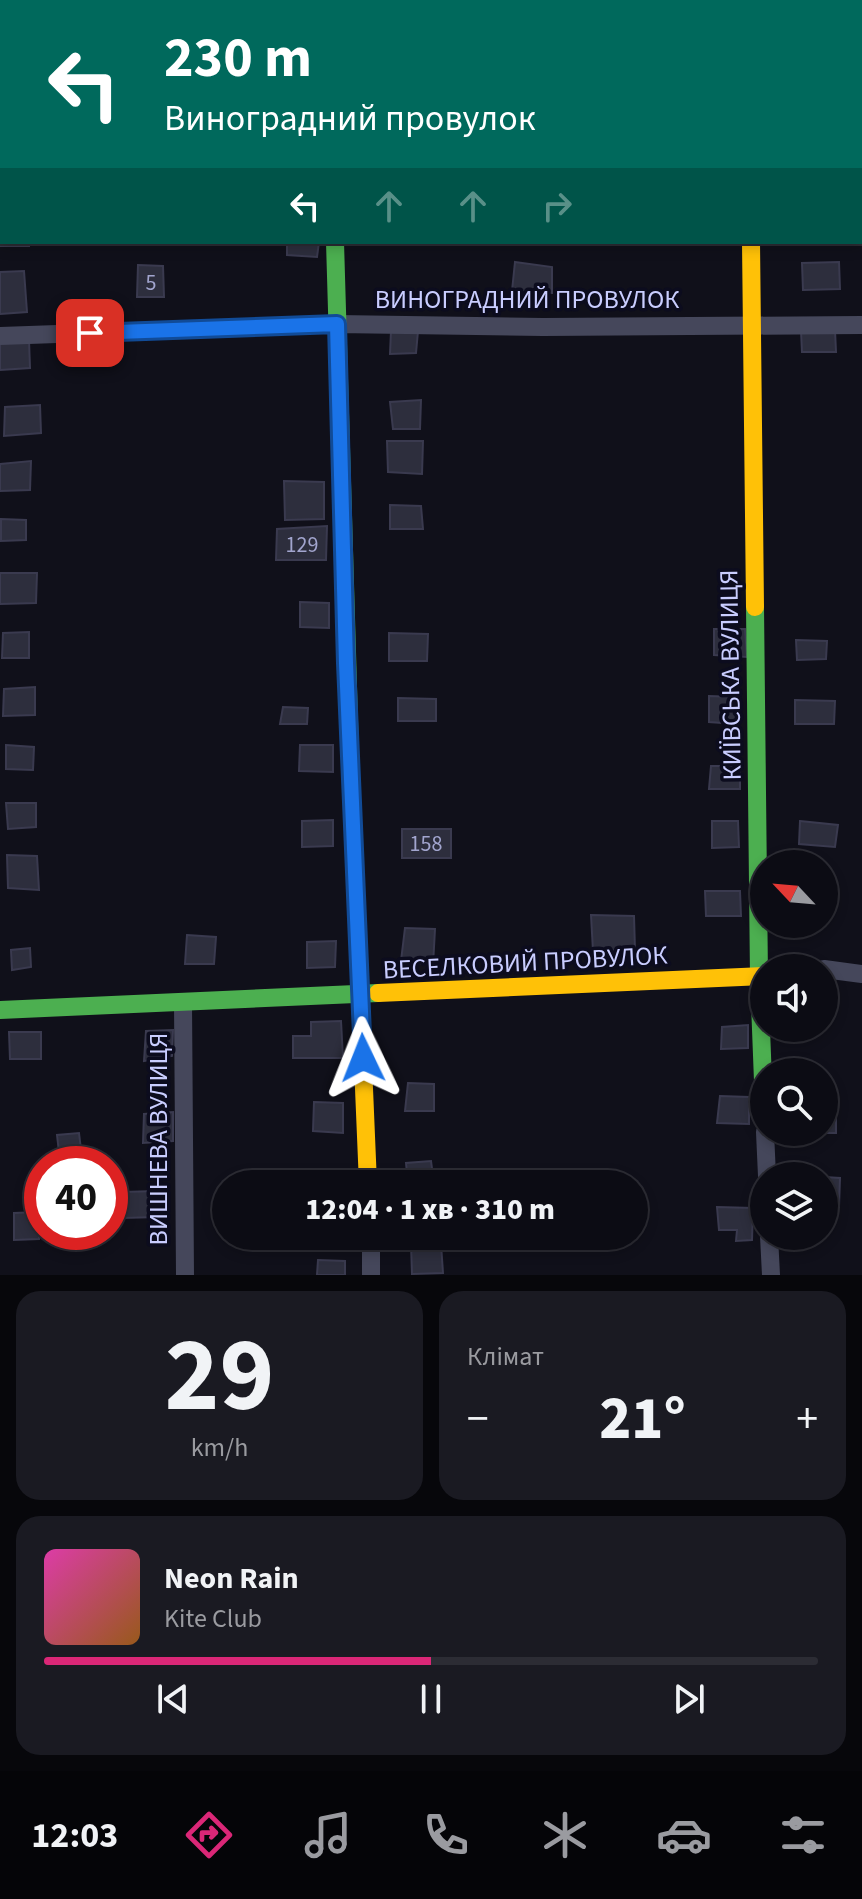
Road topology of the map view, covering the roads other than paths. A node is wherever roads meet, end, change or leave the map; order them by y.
1 (335, 244) edge
2 (751, 244) edge
3 (337, 324) junction
4 (752, 325) junction
5 (862, 325) edge
6 (0, 336) edge
7 (761, 954) edge
8 (838, 971) edge
9 (862, 974) edge
10 (750, 977) edge
11 (360, 995) junction
12 (183, 1003) junction
13 (0, 1010) edge
14 (367, 1170) edge
15 (371, 1250) edge
16 (770, 1250) edge
17 (185, 1275) edge
18 (371, 1275) edge
19 (771, 1275) edge

1 - 3 street
2 - 4 street, КИЇВСЬКА ВУЛИЦЯ
3 - 4 street, ВИНОГРАДНИЙ ПРОВУЛОК
3 - 6 street, ВИНОГРАДНИЙ ПРОВУЛОК
3 - 11 street
4 - 5 street, ВИНОГРАДНИЙ ПРОВУЛОК
4 - 7 street, КИЇВСЬКА ВУЛИЦЯ
8 - 9 street
10 - 11 street, ВЕСЕЛКОВИЙ ПРОВУЛОК
11 - 12 street, ВЕСЕЛКОВИЙ ПРОВУЛОК
11 - 14 street
12 - 13 street, ВЕСЕЛКОВИЙ ПРОВУЛОК
12 - 17 street, ВИШНЕВА ВУЛИЦЯ
15 - 18 street
16 - 19 street

